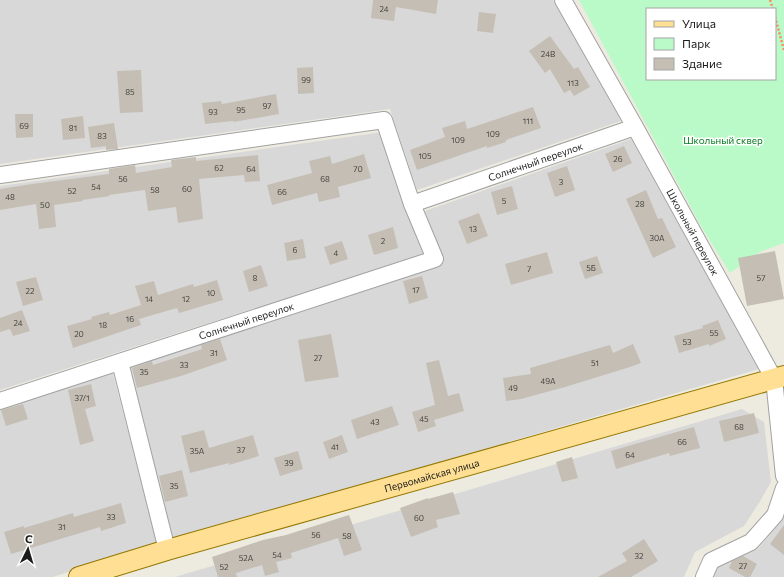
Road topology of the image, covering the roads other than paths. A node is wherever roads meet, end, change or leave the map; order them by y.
1 (563, 0) edge
2 (635, 127) junction
3 (0, 175) edge
4 (412, 204) junction
5 (120, 362) junction
6 (779, 378) edge
7 (0, 401) edge
8 (784, 476) edge
9 (784, 488) edge
10 (167, 550) junction
11 (79, 577) edge
12 (704, 577) edge

1 - 2 street, Школьный переулок
2 - 4 street, Солнечный переулок
2 - 6 street, Школьный переулок
3 - 4 street, Солнечный переулок
4 - 5 street, Солнечный переулок
5 - 7 street, Солнечный переулок
5 - 10 street
6 - 8 street, Школьный переулок
6 - 10 main road, Первомайская улица
9 - 12 street
10 - 11 main road, Первомайская улица

